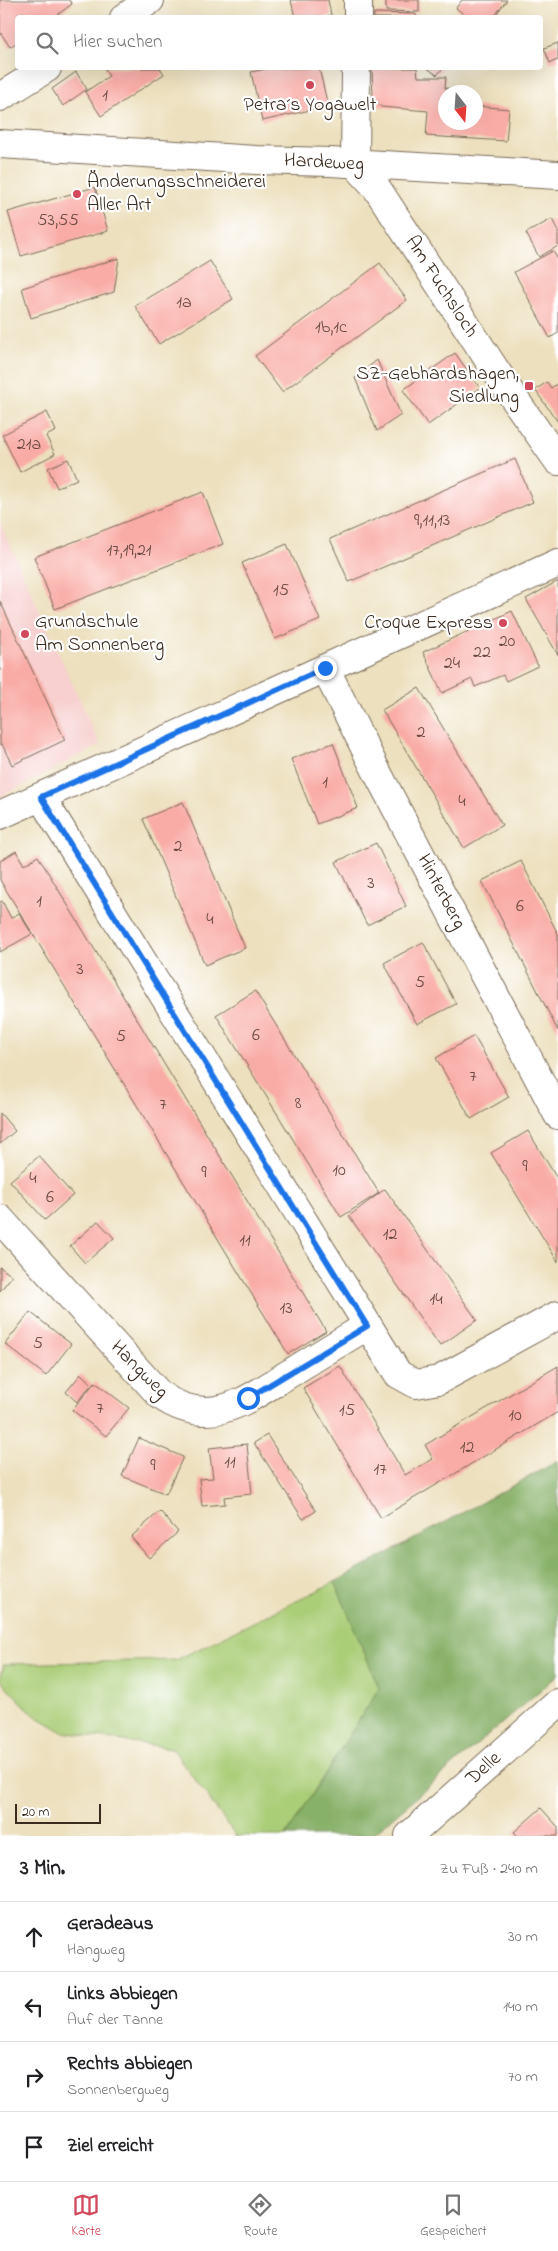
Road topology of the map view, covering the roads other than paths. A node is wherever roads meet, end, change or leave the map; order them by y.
1 (150, 0) edge
2 (358, 0) edge
3 (128, 15) edge
4 (358, 15) edge
5 (44, 70) edge
6 (356, 70) edge
7 (0, 98) edge
8 (0, 144) edge
9 (354, 164) junction
10 (558, 175) edge
11 (558, 461) edge
12 (558, 563) edge
13 (325, 668) junction
14 (41, 797) junction
15 (0, 815) edge
16 (558, 1115) edge
17 (0, 1219) edge
18 (558, 1315) edge
19 (367, 1326) junction
20 (558, 1703) edge
21 (409, 1836) edge

1 - 3 street
2 - 4 street
5 - 7 street
6 - 9 street
8 - 9 street, Hardeweg
9 - 10 street, Hardeweg
9 - 11 street, Am Fuchsloch
12 - 13 street
13 - 14 street
13 - 16 street, Hinterberg
14 - 15 street
14 - 19 street
17 - 19 street, Hangweg
18 - 19 street
20 - 21 street, Delle

